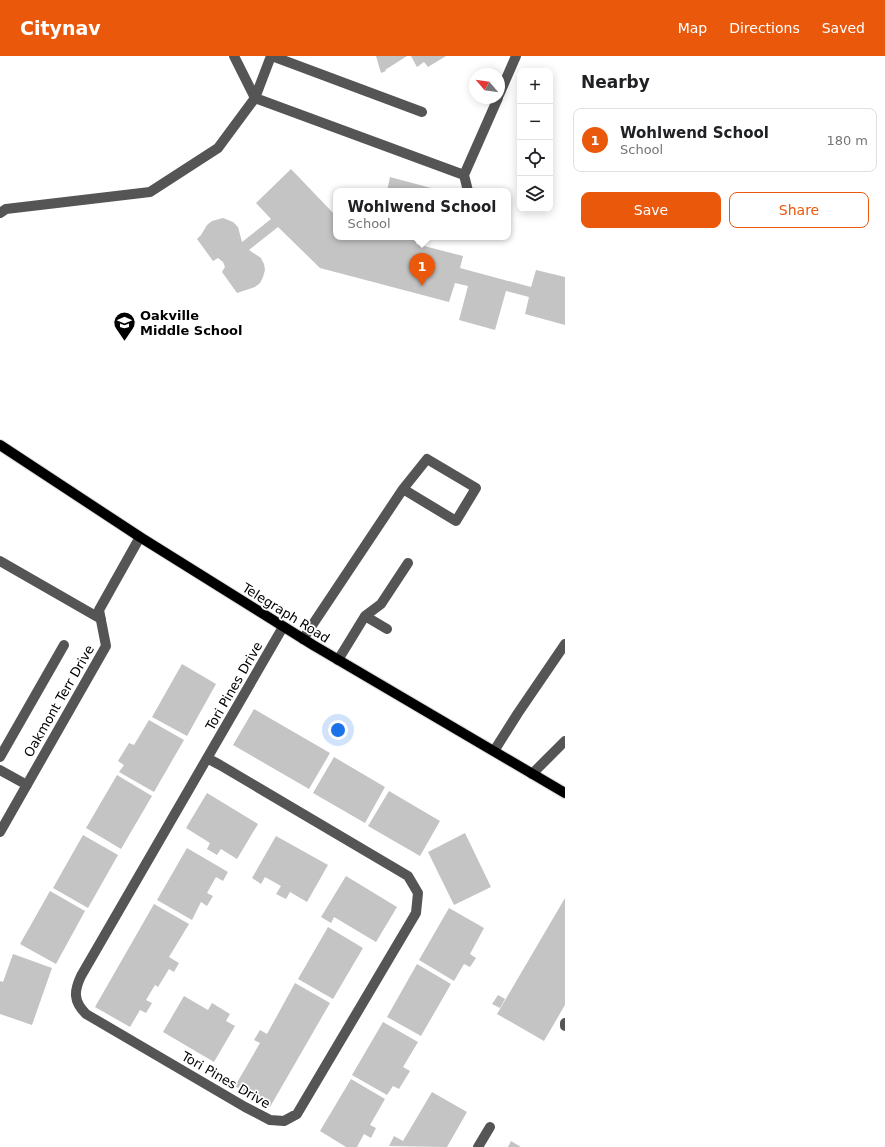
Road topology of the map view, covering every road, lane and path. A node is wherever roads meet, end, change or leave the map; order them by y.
1 (234, 56) edge
2 (271, 56) edge
3 (516, 56) edge
4 (505, 81) edge
5 (255, 98) junction
6 (495, 104) edge
7 (422, 112) dead end
8 (464, 175) junction
9 (467, 188) edge
10 (0, 213) edge
11 (0, 446) edge
12 (403, 489) junction
13 (140, 537) junction
14 (1, 563) edge
15 (408, 563) dead end
16 (365, 616) junction
17 (101, 619) junction
18 (283, 627) junction
19 (387, 629) dead end
20 (303, 639) junction
21 (565, 644) edge
22 (64, 646) dead end
23 (338, 660) junction
24 (565, 741) edge
25 (494, 751) junction
26 (0, 757) edge
27 (207, 758) junction
28 (0, 770) edge
29 (532, 774) junction
30 (27, 785) junction
31 (565, 793) edge
32 (0, 832) edge
33 (565, 1023) edge
34 (565, 1026) edge
35 (490, 1127) dead end
36 (478, 1147) edge

1 - 5 street
2 - 5 street
2 - 7 street
3 - 4 street
5 - 8 street
5 - 10 street
6 - 8 street
8 - 9 street
11 - 13 main road, Telegraph Road
12 - 12 street
12 - 20 street
13 - 17 street, Oakmont Terr Drive
13 - 18 main road, Telegraph Road
14 - 17 street
15 - 16 street
16 - 19 street
16 - 23 street
17 - 30 street, Oakmont Terr Drive
18 - 20 main road, Telegraph Road
18 - 27 street, Tori Pines Drive
20 - 23 main road, Telegraph Road
21 - 25 street
22 - 26 street
23 - 25 main road, Telegraph Road
24 - 29 street
25 - 29 main road, Telegraph Road
27 - 27 street, Tori Pines Drive
28 - 30 street
29 - 31 main road, Telegraph Road
30 - 32 street, Oakmont Terr Drive
33 - 34 street
35 - 36 street

